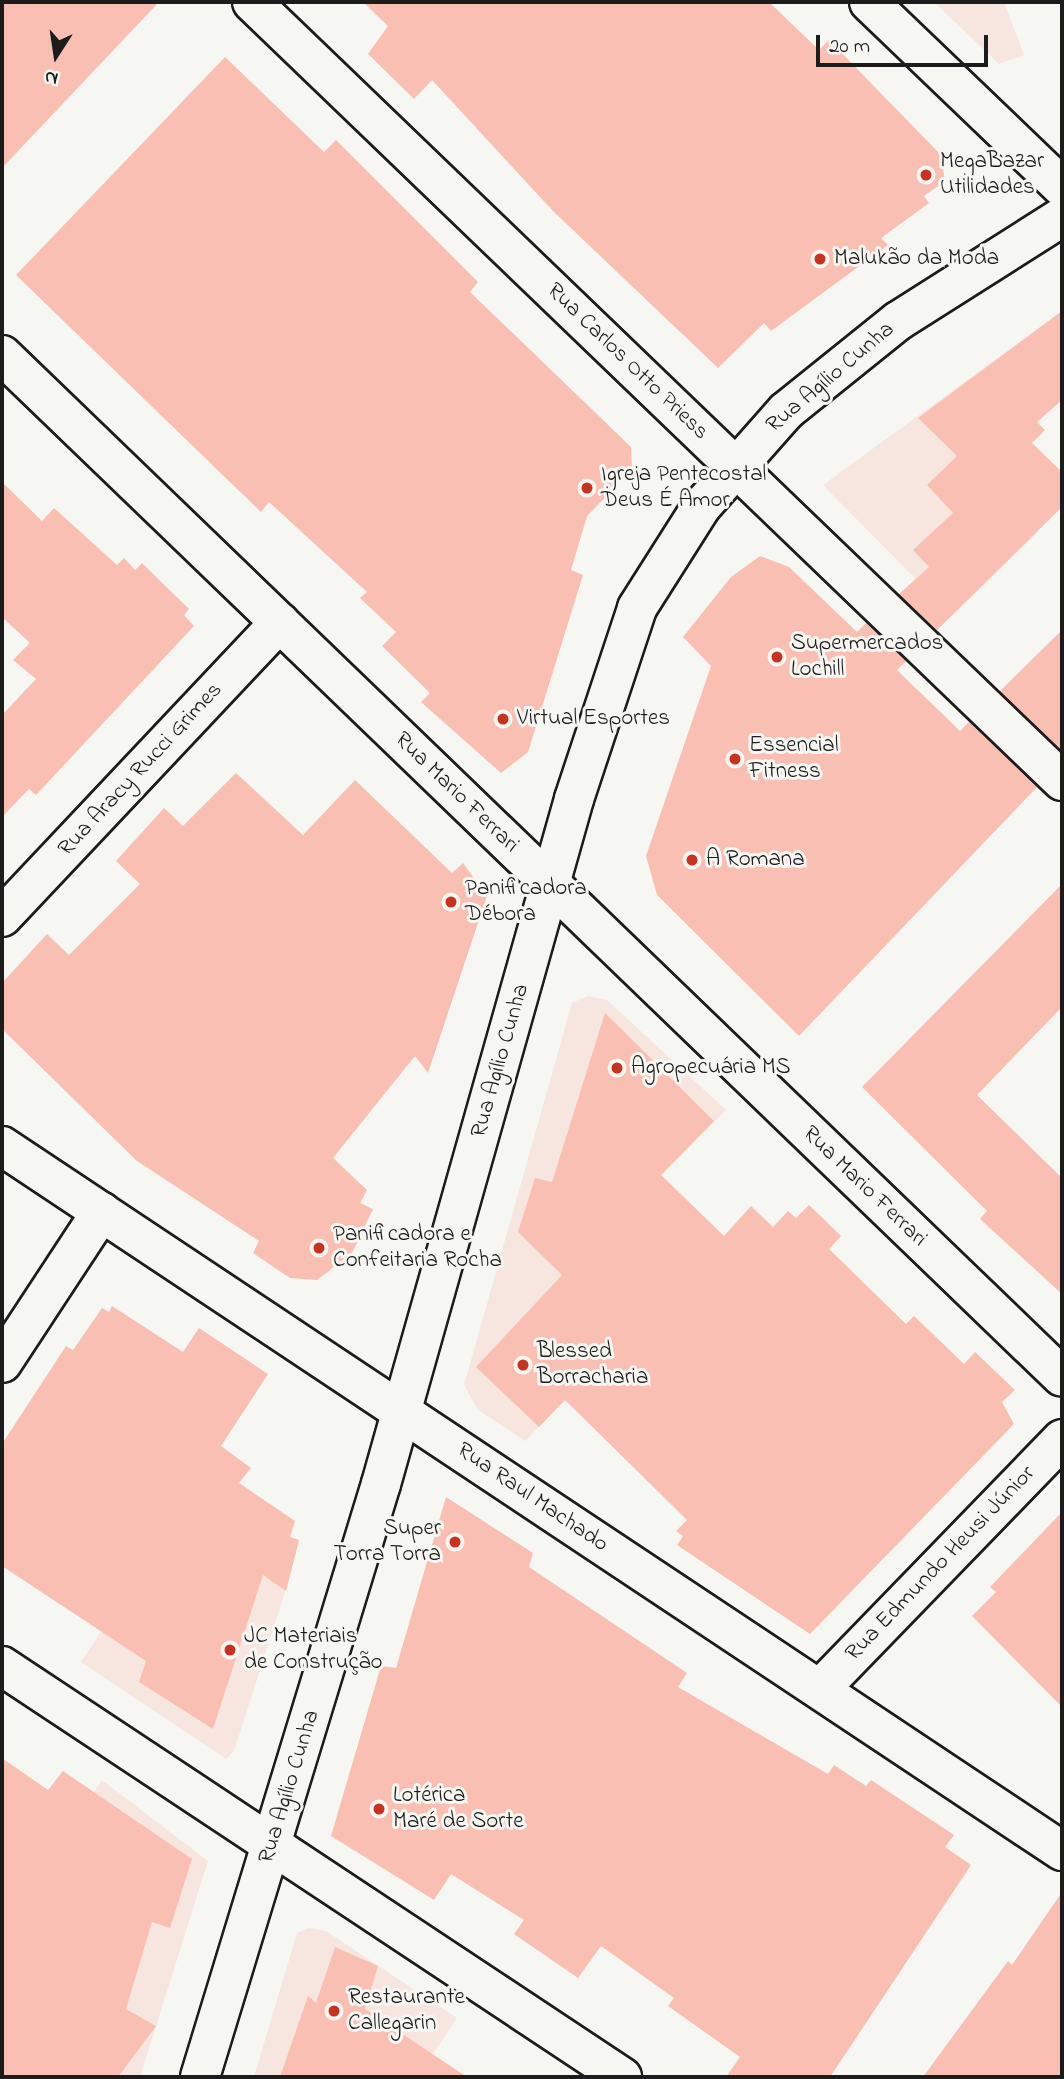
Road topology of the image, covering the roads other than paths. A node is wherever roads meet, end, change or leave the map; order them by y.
1 (252, 2) edge
2 (869, 2) edge
3 (1062, 187) edge
4 (1062, 217) edge
5 (2, 355) edge
6 (736, 467) junction
7 (281, 622) junction
8 (1062, 781) edge
9 (551, 884) junction
10 (2, 917) edge
11 (2, 1146) edge
12 (101, 1212) junction
13 (2, 1363) edge
14 (1062, 1377) edge
15 (401, 1411) junction
16 (1062, 1439) edge
17 (2, 1666) edge
18 (820, 1689) junction
19 (272, 1844) junction
20 (1062, 1852) edge
21 (200, 2077) edge
22 (622, 2077) edge

1 - 6 street, Rua Carlos Otto Priess
2 - 3 street
4 - 6 street, Rua Agílio Cunha
5 - 7 street, Rua Mario Ferrari
6 - 8 street, Rua Carlos Otto Priess
6 - 9 street, Rua Agílio Cunha
7 - 9 street, Rua Mario Ferrari
7 - 10 street, Rua Aracy Rucci Grimes
9 - 14 street, Rua Mario Ferrari
9 - 15 street, Rua Agílio Cunha
11 - 12 street, Rua Raul Machado
12 - 13 street
12 - 15 street, Rua Raul Machado
15 - 18 street, Rua Raul Machado
15 - 19 street, Rua Agílio Cunha
16 - 18 street, Rua Edmundo Heusi Júnior
17 - 19 street
18 - 20 street, Rua Raul Machado
19 - 21 street, Rua Agílio Cunha
19 - 22 street

